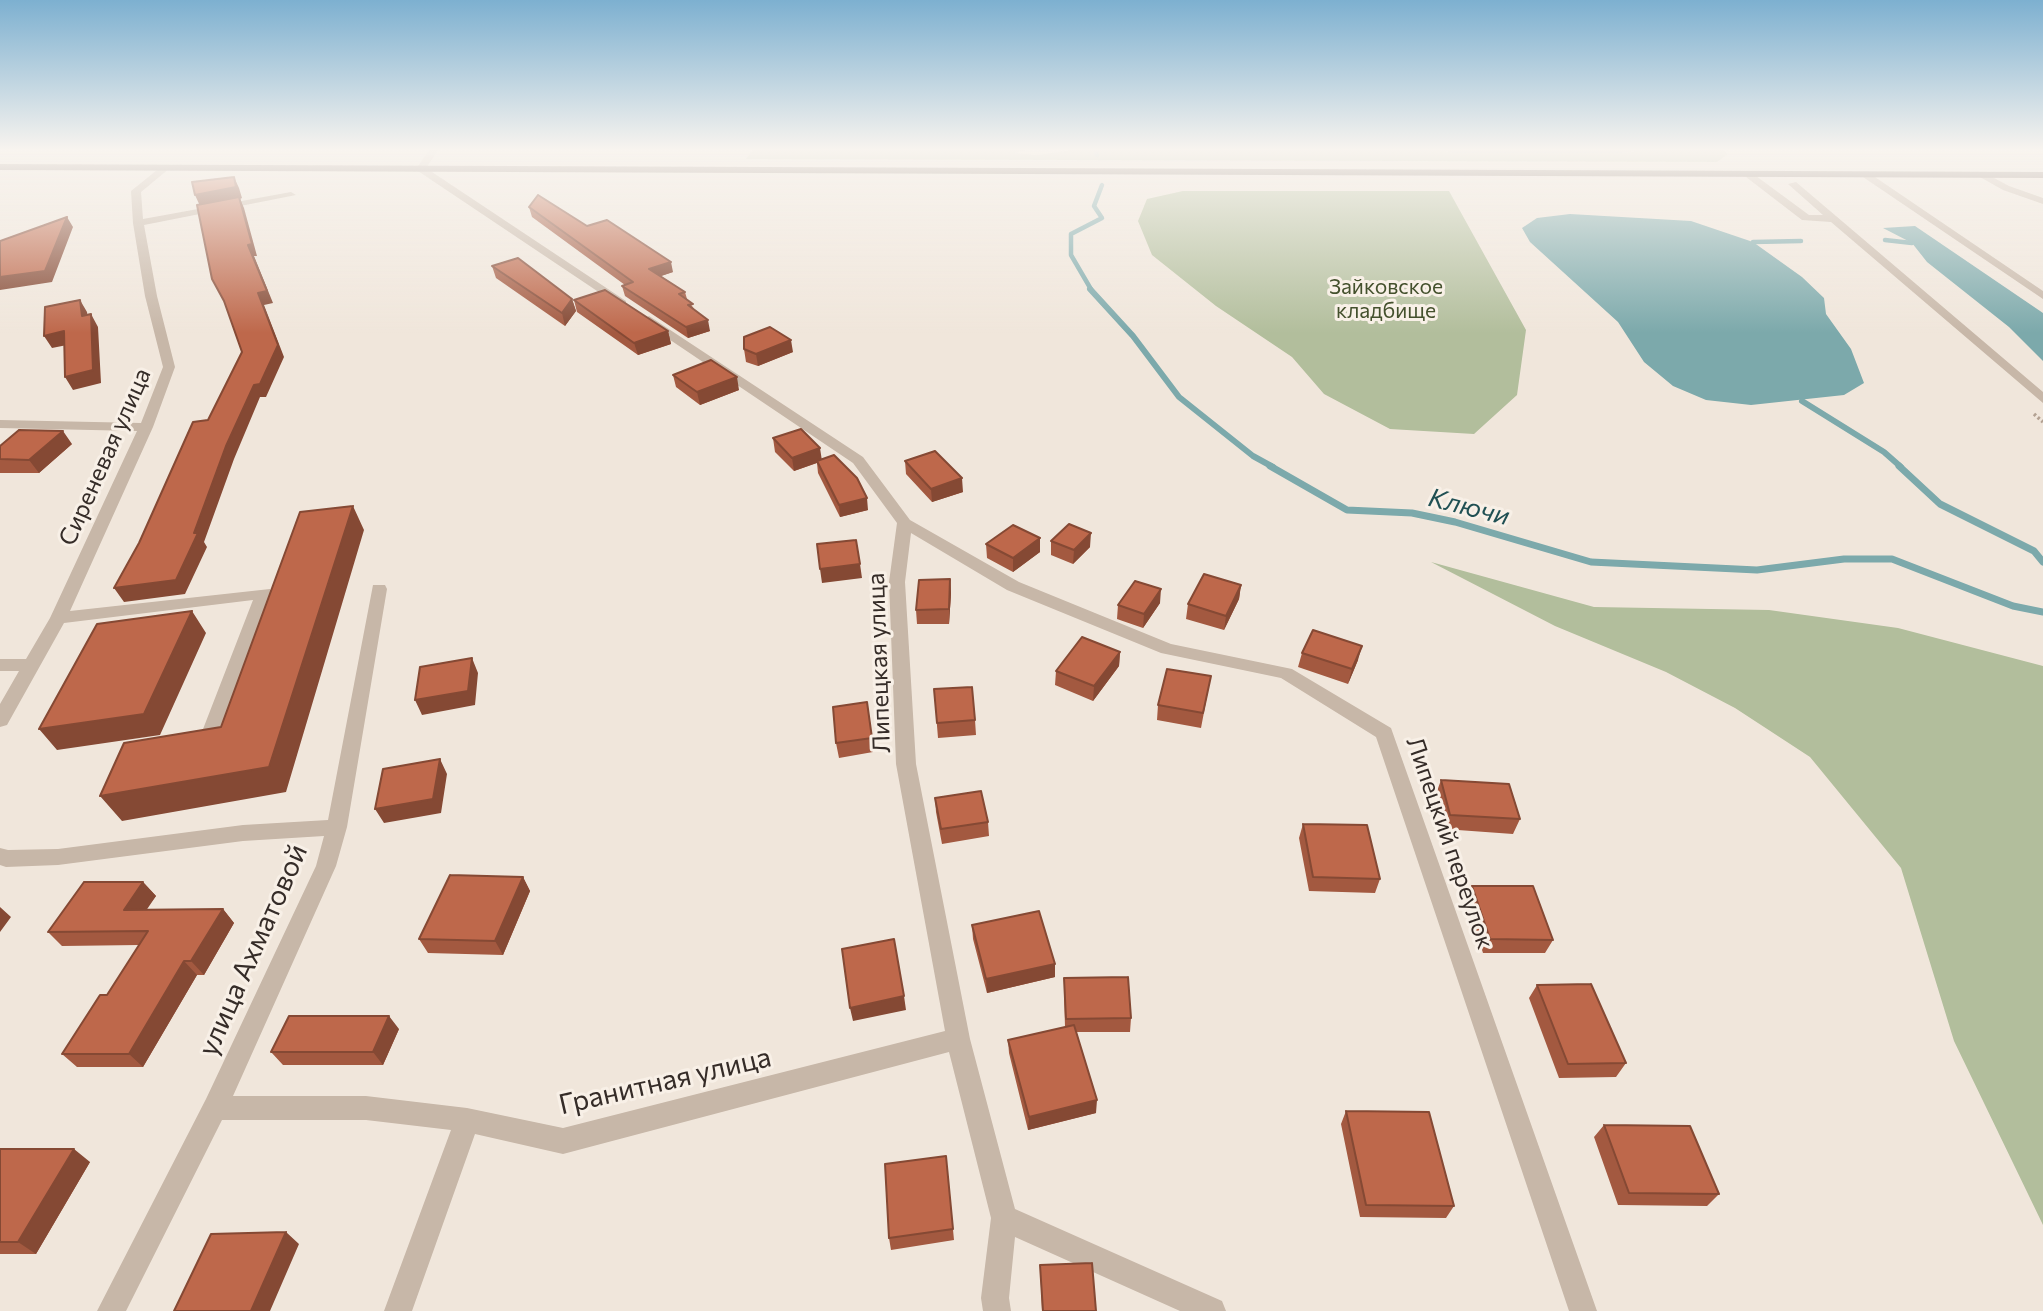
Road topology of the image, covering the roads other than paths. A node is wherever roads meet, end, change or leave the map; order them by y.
1 (137, 210) edge
2 (208, 210) edge
3 (483, 210) edge
4 (1796, 210) edge
5 (1826, 210) edge
6 (1917, 210) edge
7 (1837, 219) junction
8 (138, 223) junction
9 (2043, 296) edge
10 (2043, 400) edge
11 (0, 424) edge
12 (146, 427) junction
13 (905, 523) junction
14 (379, 589) dead end
15 (58, 618) junction
16 (0, 665) edge
17 (30, 665) junction
18 (0, 720) edge
19 (207, 742) edge
20 (337, 827) junction
21 (0, 856) edge
22 (958, 1039) junction
23 (215, 1108) junction
24 (467, 1120) junction
25 (1004, 1218) junction
26 (111, 1311) edge
27 (398, 1311) edge
28 (997, 1311) edge
29 (1212, 1311) edge
30 (1583, 1311) edge

1 - 8 street, Сиреневая улица
2 - 8 street
3 - 13 street
4 - 7 street
5 - 7 street
6 - 9 street
7 - 10 street
8 - 12 street, Сиреневая улица
11 - 12 street
12 - 15 street, Сиреневая улица
13 - 22 street, Липецкая улица
13 - 30 street, Липецкий переулок
14 - 20 street, улица Ахматовой
15 - 17 street, Сиреневая улица
15 - 19 street
16 - 17 street
17 - 18 street, Сиреневая улица
20 - 21 street
20 - 23 street, улица Ахматовой
22 - 24 street, Гранитная улица
22 - 25 street, Липецкая улица
23 - 24 street, Гранитная улица
23 - 26 street, улица Ахматовой
24 - 27 street
25 - 28 street, Липецкая улица
25 - 29 street

